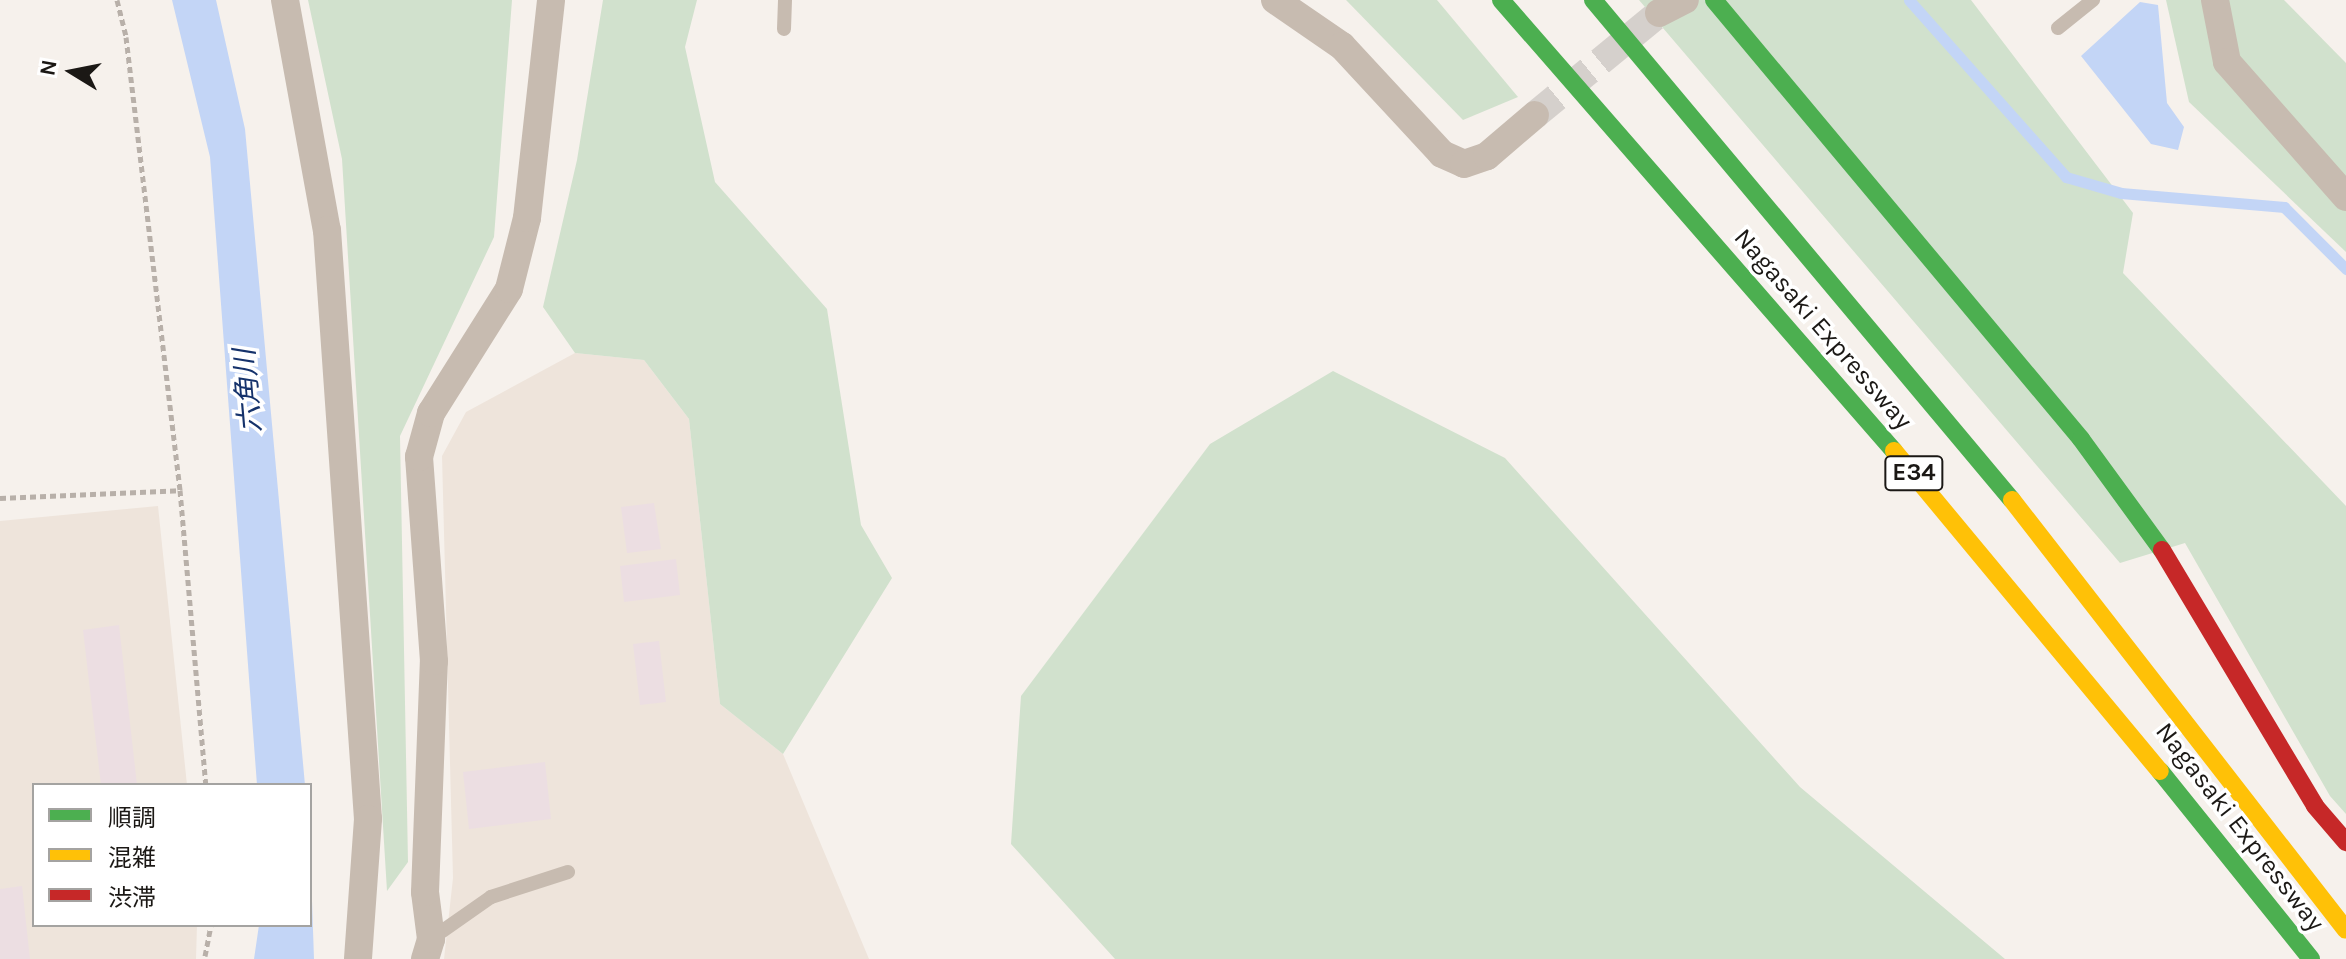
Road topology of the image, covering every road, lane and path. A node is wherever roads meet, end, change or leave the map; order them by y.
1 (117, 0) edge
2 (285, 0) edge
3 (551, 0) edge
4 (785, 0) edge
5 (1275, 0) edge
6 (1501, 0) edge
7 (1593, 0) edge
8 (1685, 0) edge
9 (1714, 0) edge
10 (2093, 0) edge
11 (2215, 0) edge
12 (1659, 13) tunnel mouth
13 (2058, 28) dead end
14 (784, 29) dead end
15 (1535, 115) tunnel mouth
16 (2346, 197) edge
17 (180, 490) junction
18 (0, 498) edge
19 (206, 783) edge
20 (2346, 842) edge
21 (568, 872) dead end
22 (211, 927) edge
23 (2346, 930) edge
24 (428, 949) edge
25 (205, 956) dead end
26 (358, 959) edge
27 (2311, 959) edge

1 - 17 path
2 - 26 street
3 - 24 street
4 - 14 lane
5 - 15 street
6 - 27 main road, Nagasaki Expressway / E34
7 - 23 main road, Nagasaki Expressway / E34
8 - 12 street
9 - 20 main road
10 - 13 lane
11 - 16 street
17 - 18 path
17 - 19 path
21 - 24 lane
22 - 25 path

